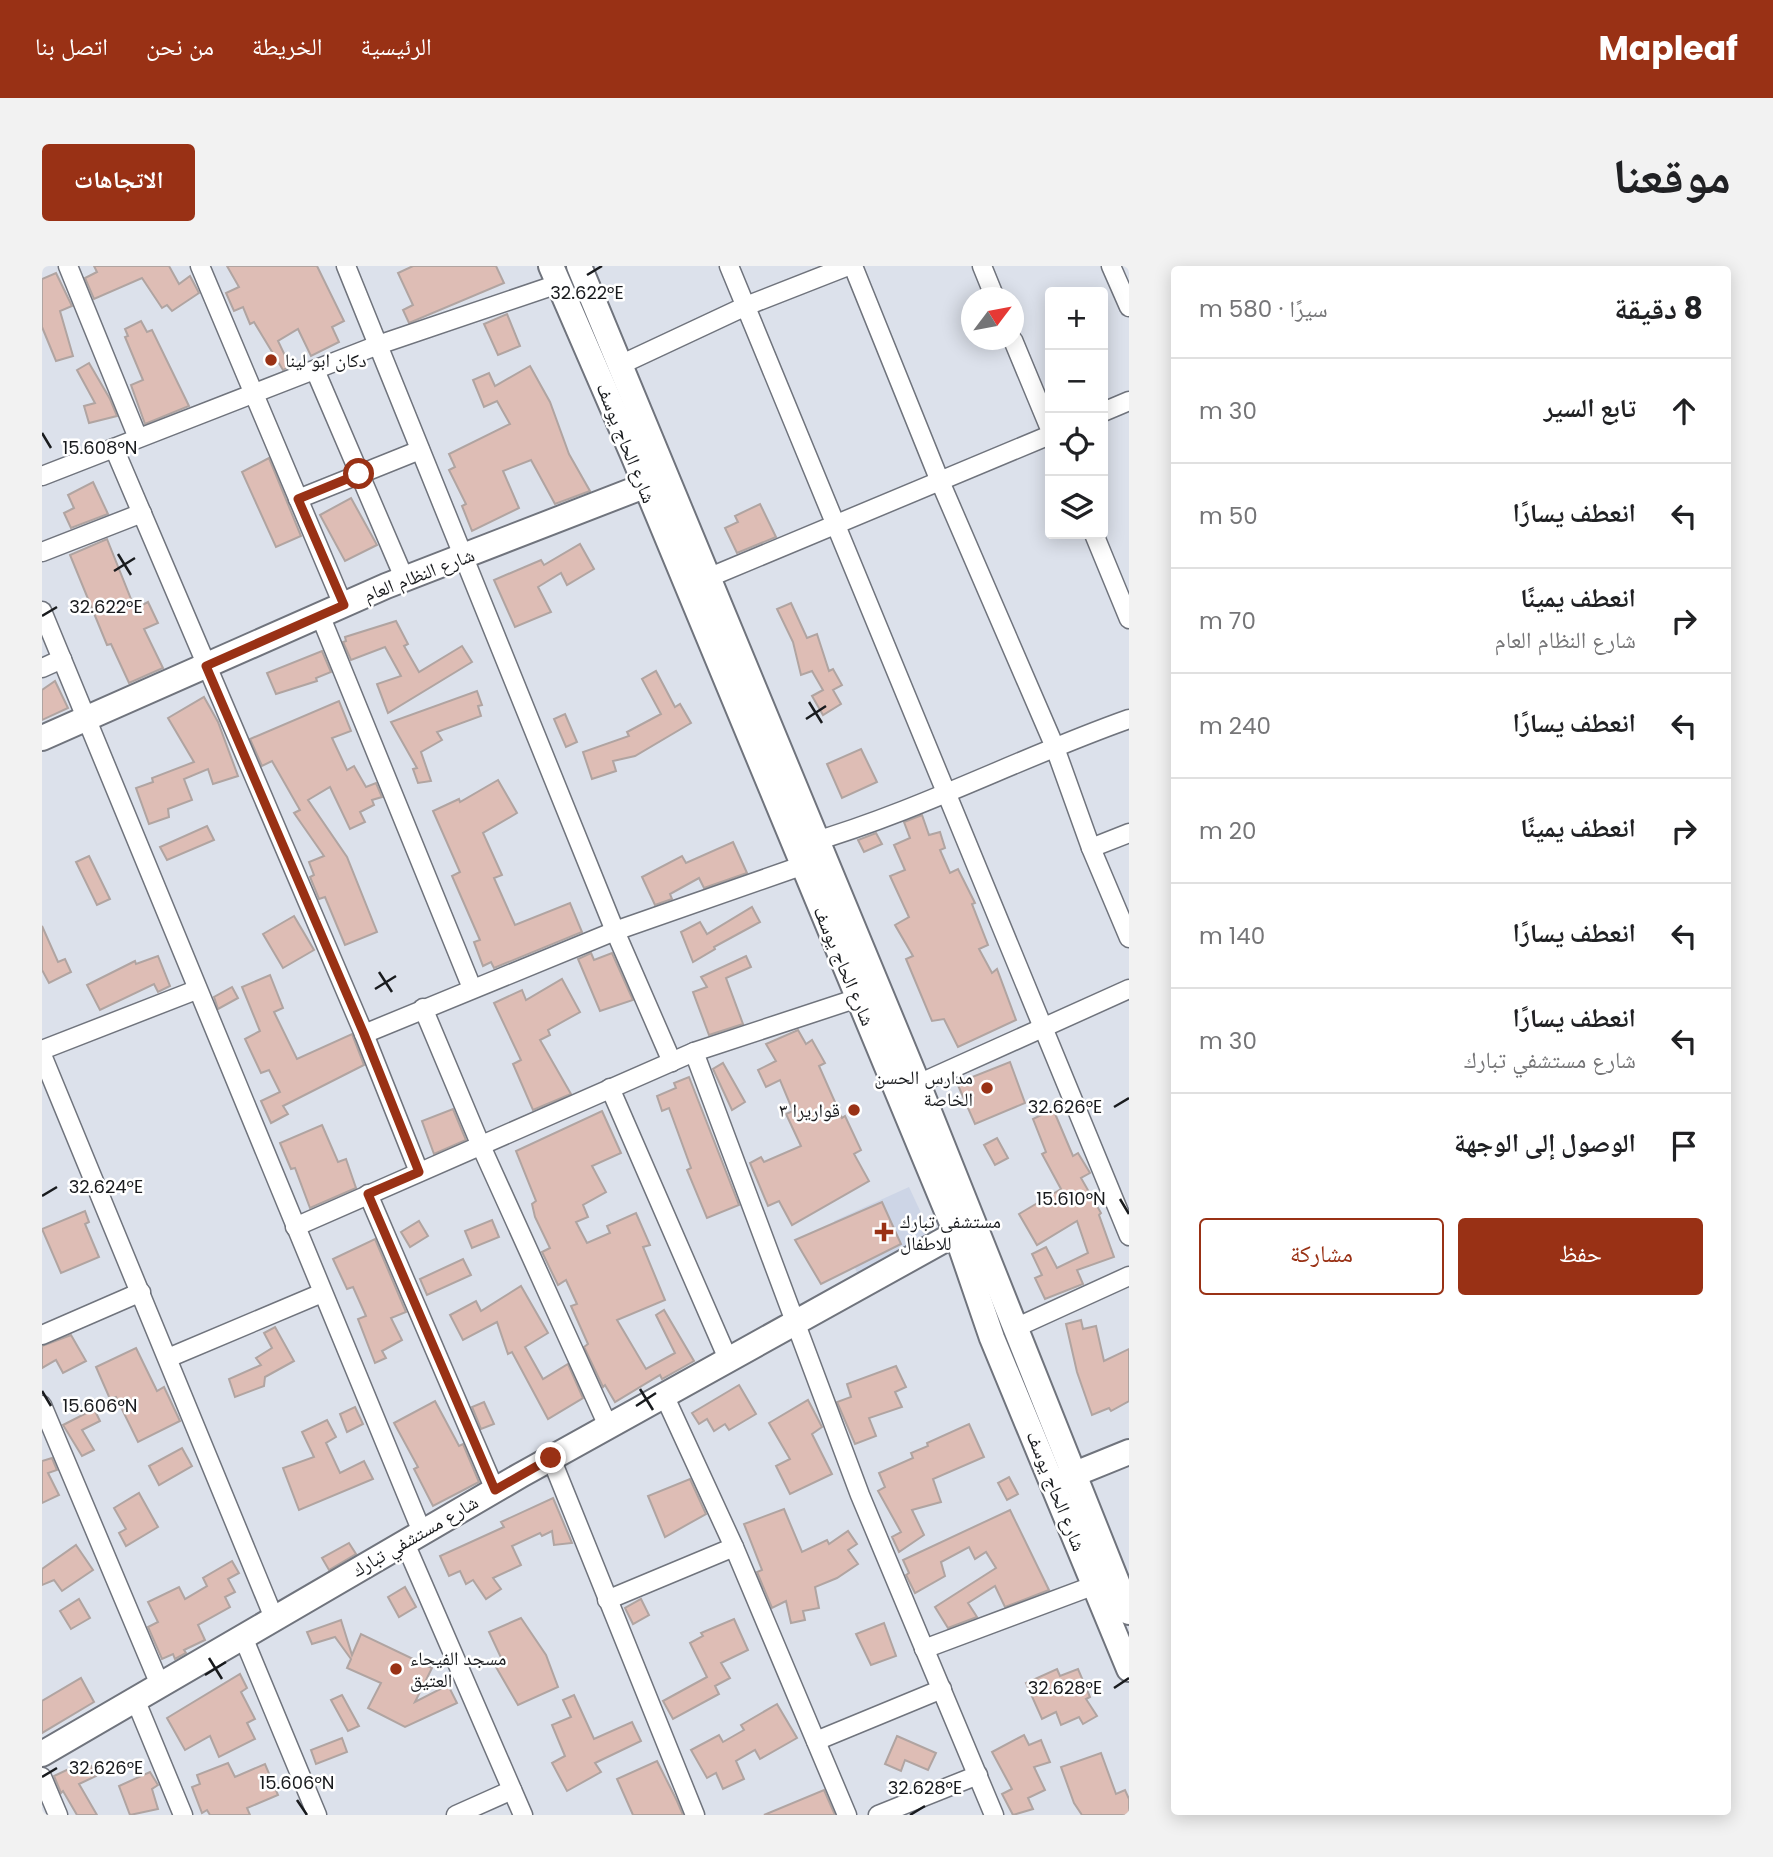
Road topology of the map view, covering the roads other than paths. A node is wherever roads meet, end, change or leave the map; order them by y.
1 (68, 266) edge
2 (200, 266) edge
3 (346, 266) edge
4 (579, 266) edge
5 (729, 266) edge
6 (850, 266) edge
7 (982, 266) edge
8 (1111, 266) edge
9 (554, 275) edge
10 (991, 287) edge
11 (746, 306) junction
12 (1129, 307) edge
13 (378, 345) junction
14 (1017, 350) edge
15 (620, 365) junction
16 (315, 370) junction
17 (253, 393) junction
18 (1129, 401) edge
19 (1108, 410) edge
20 (1045, 417) edge
21 (1045, 437) edge
22 (138, 438) junction
23 (114, 448) junction
24 (420, 450) junction
25 (359, 474) junction
26 (42, 476) edge
27 (939, 480) junction
28 (644, 486) junction
29 (298, 499) junction
30 (142, 513) junction
31 (836, 523) junction
32 (1096, 539) edge
33 (42, 552) edge
34 (463, 558) junction
35 (710, 577) junction
36 (405, 580) junction
37 (344, 605) junction
38 (42, 611) edge
39 (320, 615) junction
40 (1129, 619) edge
41 (62, 659) junction
42 (206, 666) junction
43 (42, 668) edge
44 (86, 719) junction
45 (1129, 719) edge
46 (42, 738) edge
47 (1054, 745) junction
48 (948, 794) junction
49 (1129, 833) edge
50 (1091, 848) junction
51 (804, 851) junction
52 (615, 931) junction
53 (1129, 938) edge
54 (472, 988) junction
55 (1129, 989) edge
56 (196, 990) junction
57 (869, 994) junction
58 (423, 1008) junction
59 (1041, 1026) junction
60 (364, 1034) junction
61 (42, 1052) edge
62 (694, 1052) junction
63 (672, 1062) junction
64 (918, 1084) junction
65 (610, 1088) junction
66 (481, 1146) junction
67 (419, 1172) junction
68 (368, 1194) junction
69 (295, 1227) junction
70 (965, 1228) junction
71 (1129, 1236) edge
72 (1129, 1276) edge
73 (141, 1293) junction
74 (322, 1293) junction
75 (795, 1321) junction
76 (1015, 1328) junction
77 (42, 1335) edge
78 (168, 1358) junction
79 (727, 1359) junction
80 (664, 1395) junction
81 (42, 1405) edge
82 (608, 1426) junction
83 (1129, 1452) edge
84 (551, 1458) junction
85 (1063, 1479) junction
86 (495, 1490) junction
87 (413, 1537) junction
88 (734, 1547) junction
89 (1095, 1585) junction
90 (607, 1600) junction
91 (1129, 1611) edge
92 (274, 1618) junction
93 (243, 1637) junction
94 (924, 1649) junction
95 (1129, 1669) edge
96 (160, 1685) junction
97 (942, 1689) junction
98 (135, 1699) junction
99 (816, 1741) junction
100 (42, 1754) edge
101 (978, 1775) junction
102 (42, 1777) edge
103 (512, 1790) junction
104 (58, 1815) edge
105 (183, 1815) edge
106 (317, 1815) edge
107 (456, 1815) edge
108 (523, 1815) edge
109 (695, 1815) edge
110 (847, 1815) edge
111 (878, 1815) edge
112 (994, 1815) edge

1 - 22 street
2 - 17 street
3 - 13 street
4 - 15 main road, شارع الحاج يوسف
5 - 11 street
6 - 11 street
6 - 27 street
7 - 10 street
8 - 12 street
9 - 13 street
9 - 28 main road, شارع الحاج يوسف
11 - 15 street
11 - 31 street
13 - 16 street
13 - 24 street
14 - 20 street
15 - 35 main road, شارع الحاج يوسف
16 - 17 street
16 - 25 street
17 - 22 street
17 - 29 street
18 - 19 street
21 - 27 street
22 - 23 street
23 - 26 street
23 - 30 street
24 - 25 street
24 - 34 street
25 - 29 street
25 - 36 street
27 - 31 street
27 - 47 street
28 - 34 main road, شارع النظام العام
28 - 51 main road, شارع الحاج يوسف
29 - 37 street
30 - 33 street
30 - 42 street
31 - 35 street
31 - 48 street
32 - 40 street
34 - 36 main road, شارع النظام العام
34 - 52 street
35 - 51 main road, شارع الحاج يوسف
36 - 37 main road, شارع النظام العام
37 - 39 main road, شارع النظام العام
38 - 41 street
39 - 42 main road, شارع النظام العام
39 - 54 street
41 - 43 street
41 - 44 street
42 - 44 main road, شارع النظام العام
42 - 60 street
44 - 46 main road, شارع النظام العام
44 - 56 street
45 - 47 street
47 - 48 street
47 - 50 street
48 - 51 street
48 - 59 street
49 - 50 street
50 - 53 street
51 - 52 street
51 - 57 main road, شارع الحاج يوسف
52 - 54 street
52 - 63 street
54 - 58 street
55 - 59 street
56 - 61 street
56 - 69 street
57 - 62 street
57 - 64 main road, شارع الحاج يوسف
57 - 70 main road, شارع الحاج يوسف
58 - 60 street
58 - 66 street
59 - 64 street
59 - 71 street
60 - 67 street
61 - 73 street
62 - 63 street
62 - 75 street
63 - 65 street
64 - 70 main road, شارع الحاج يوسف
65 - 66 street
65 - 79 street
66 - 67 street
66 - 82 street
67 - 68 street
68 - 69 street
68 - 86 street
69 - 74 street
70 - 75 main road, شارع مستشفي تبارك
70 - 76 main road, شارع الحاج يوسف
70 - 85 main road, شارع الحاج يوسف
72 - 76 street
73 - 77 street
73 - 78 street
74 - 78 street
74 - 87 street
75 - 79 main road, شارع مستشفي تبارك
75 - 94 street
76 - 85 main road, شارع الحاج يوسف
78 - 92 street
79 - 80 main road, شارع مستشفي تبارك
80 - 82 main road, شارع مستشفي تبارك
80 - 88 street
81 - 96 street
82 - 84 main road, شارع مستشفي تبارك
83 - 85 main road
84 - 86 main road, شارع مستشفي تبارك
84 - 90 street
85 - 89 main road, شارع الحاج يوسف
85 - 91 main road, شارع الحاج يوسف
86 - 87 main road, شارع مستشفي تبارك
87 - 92 main road, شارع مستشفي تبارك
87 - 103 street
88 - 90 street
88 - 99 street
89 - 94 street
89 - 95 main road, شارع الحاج يوسف
90 - 109 street
92 - 93 main road, شارع مستشفي تبارك
93 - 96 main road, شارع مستشفي تبارك
93 - 106 street
94 - 97 street
96 - 98 main road, شارع مستشفي تبارك
97 - 99 street
97 - 101 street
98 - 100 main road, شارع مستشفي تبارك
98 - 105 street
99 - 110 street
101 - 111 street
101 - 112 street
102 - 104 street
103 - 107 street
103 - 108 street

